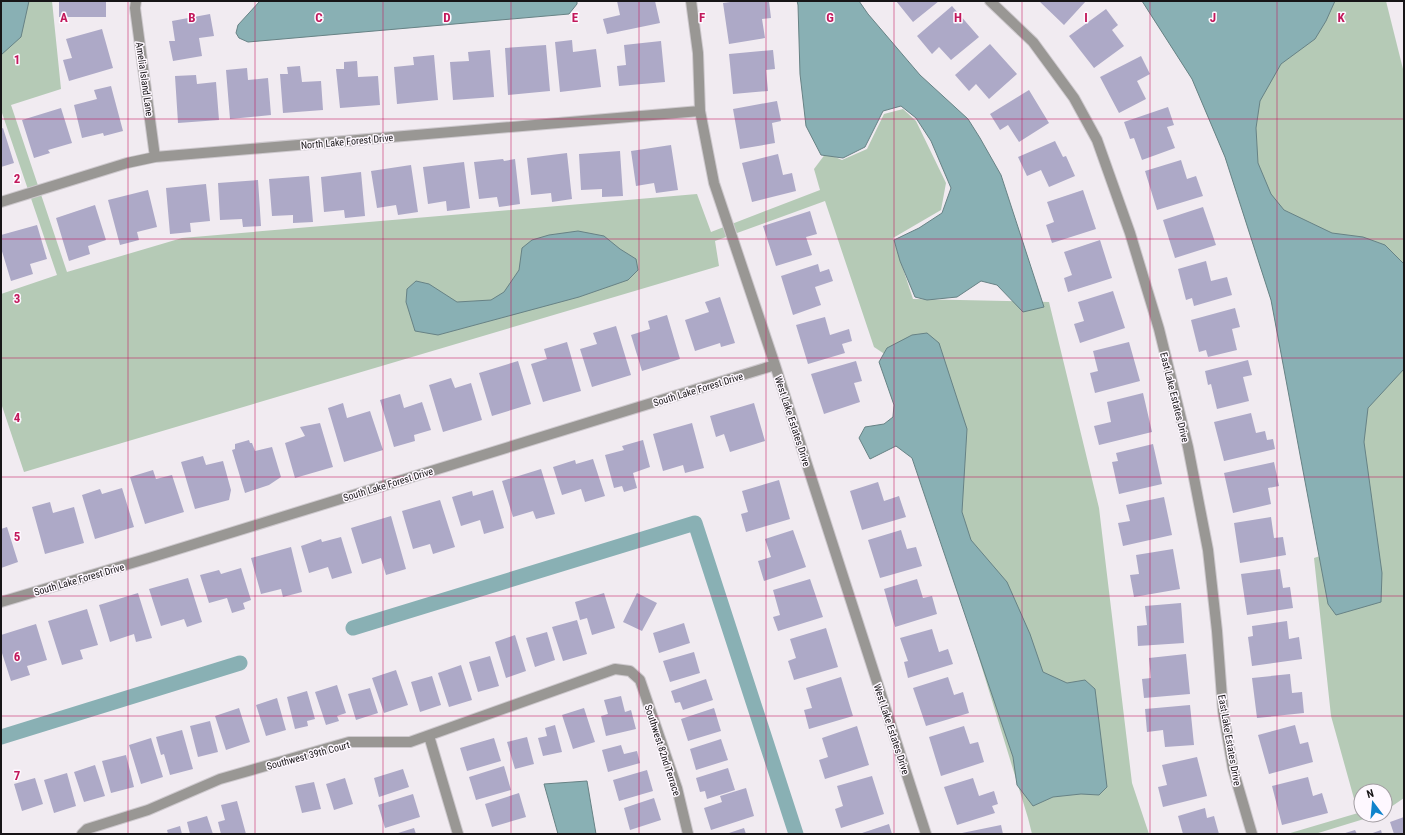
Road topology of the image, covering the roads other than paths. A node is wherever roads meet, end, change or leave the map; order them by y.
1 (136, 1) edge
2 (691, 1) edge
3 (990, 1) edge
4 (700, 111) junction
5 (155, 157) junction
6 (1, 202) edge
7 (775, 365) junction
8 (1, 602) edge
9 (630, 671) joint
10 (429, 736) junction
11 (82, 834) edge
12 (458, 834) edge
13 (688, 834) edge
14 (926, 834) edge
15 (1252, 834) edge

1 - 5 street, Amelia Island Lane
2 - 4 street, West Lake Estates Drive
3 - 15 street, East Lake Estates Drive
4 - 5 street, North Lake Forest Drive
4 - 7 street, West Lake Estates Drive
5 - 6 street, North Lake Forest Drive
7 - 8 street, South Lake Forest Drive
7 - 14 street, West Lake Estates Drive
9 - 10 street, Southwest 39th Court
9 - 13 street, Southwest 82nd Terrace
10 - 11 street, Southwest 39th Court
10 - 12 street

